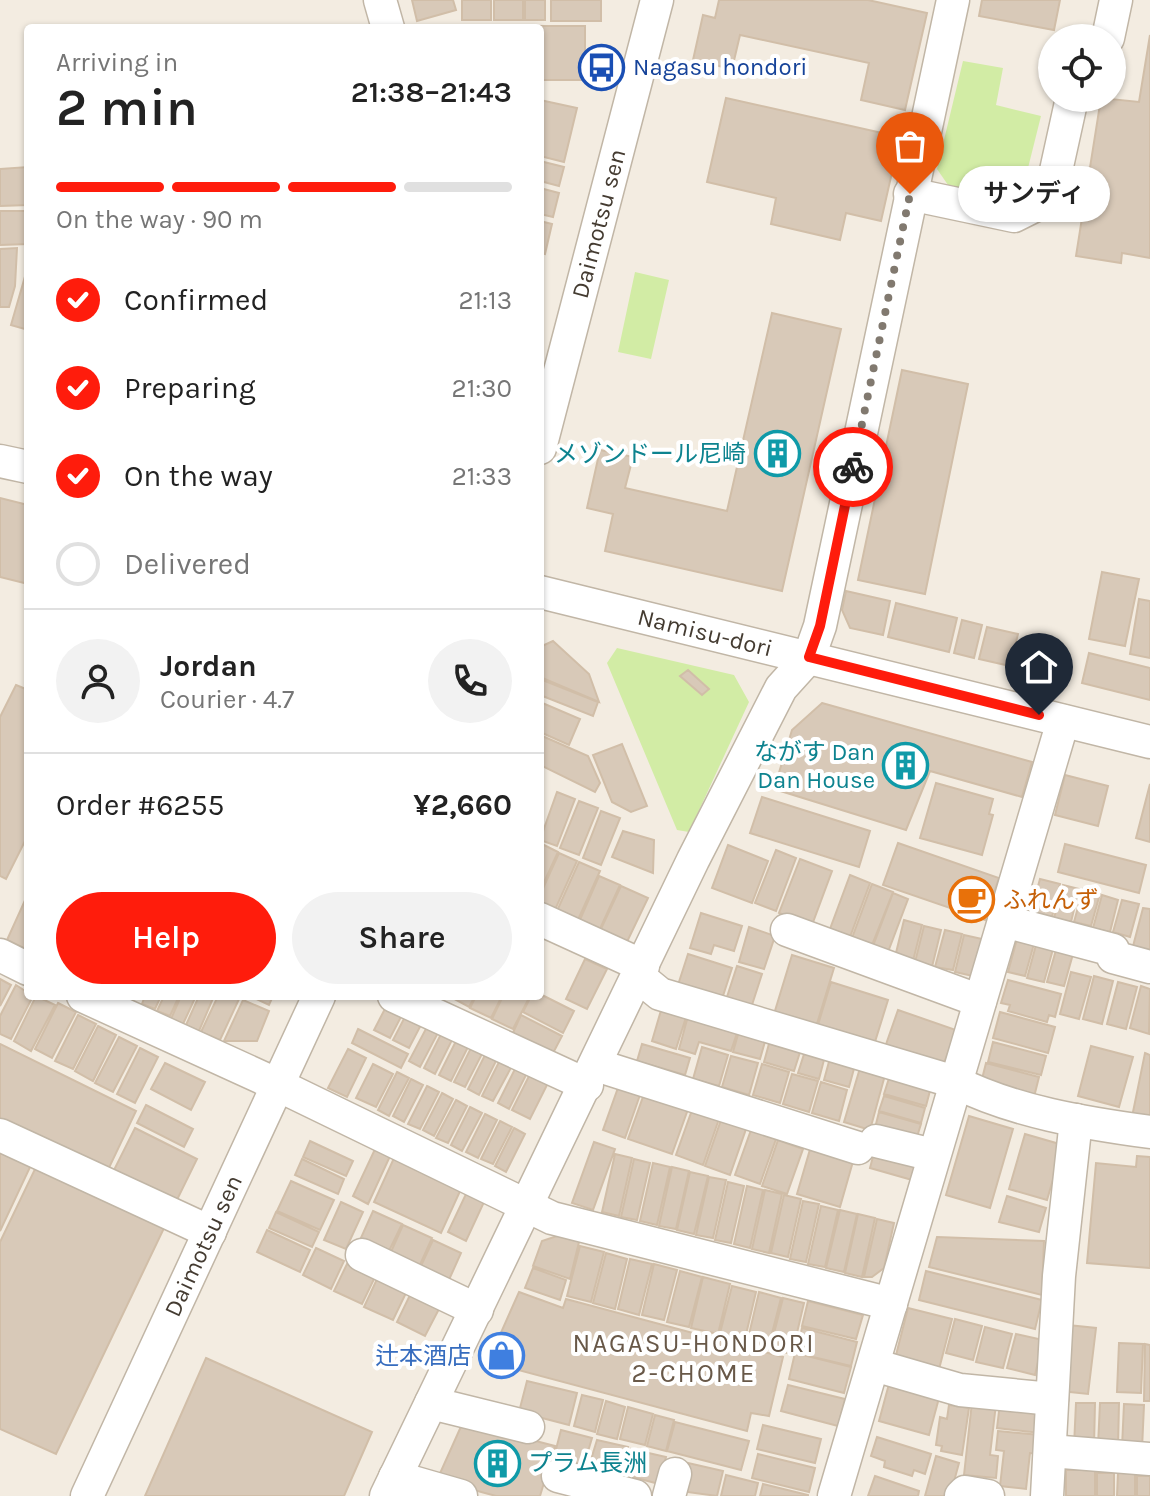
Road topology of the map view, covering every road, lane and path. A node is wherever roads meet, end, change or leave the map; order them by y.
1 (380, 0) edge
2 (657, 0) edge
3 (953, 0) edge
4 (1116, 0) edge
5 (387, 24) edge
6 (1111, 24) edge
7 (1069, 112) edge
8 (910, 194) junction
9 (547, 386) edge
10 (544, 413) edge
11 (0, 461) edge
12 (24, 466) edge
13 (544, 593) edge
14 (809, 657) junction
15 (1063, 721) junction
16 (1150, 742) edge
17 (544, 921) edge
18 (1004, 921) junction
19 (787, 930) dead end
20 (0, 955) edge
21 (24, 967) edge
22 (1150, 967) edge
23 (640, 971) junction
24 (92, 1000) edge
25 (317, 1000) edge
26 (404, 1000) edge
27 (980, 1001) junction
28 (592, 1075) junction
29 (955, 1082) junction
30 (278, 1085) junction
31 (1076, 1120) junction
32 (1150, 1132) edge
33 (0, 1135) edge
34 (933, 1155) junction
35 (527, 1207) junction
36 (210, 1232) junction
37 (362, 1255) dead end
38 (891, 1304) junction
39 (477, 1310) junction
40 (874, 1365) junction
41 (1052, 1399) junction
42 (431, 1403) junction
43 (528, 1427) dead end
44 (1050, 1451) junction
45 (1150, 1459) edge
46 (558, 1476) dead end
47 (390, 1486) edge
48 (87, 1496) edge
49 (461, 1496) edge
50 (635, 1496) edge
51 (834, 1496) edge
52 (961, 1496) edge
53 (988, 1496) edge
54 (1047, 1496) edge

1 - 5 street
2 - 9 street, Daimotsu sen
3 - 8 street
4 - 6 street
7 - 8 street
8 - 14 street
9 - 10 street, Daimotsu sen
11 - 12 street
13 - 14 street, Namisu-dori
14 - 15 street, Namisu-dori
14 - 23 street
15 - 16 street, Namisu-dori
15 - 18 street
17 - 23 street
18 - 22 street
18 - 27 street
19 - 27 street
20 - 21 street
23 - 28 street
23 - 29 street
24 - 30 street
25 - 30 street, Daimotsu sen
26 - 28 street
27 - 29 street
28 - 34 street
28 - 35 street
29 - 31 street
29 - 34 street
30 - 35 street
30 - 36 street, Daimotsu sen
31 - 32 street
31 - 41 street
33 - 36 street
34 - 38 street
35 - 38 street
35 - 39 street
36 - 48 street, Daimotsu sen
37 - 39 street
38 - 40 street
39 - 42 street
40 - 41 street
40 - 51 street
41 - 44 street
42 - 43 street
42 - 47 street
44 - 45 street
44 - 54 street
46 - 50 street
47 - 49 street
52 - 53 street

